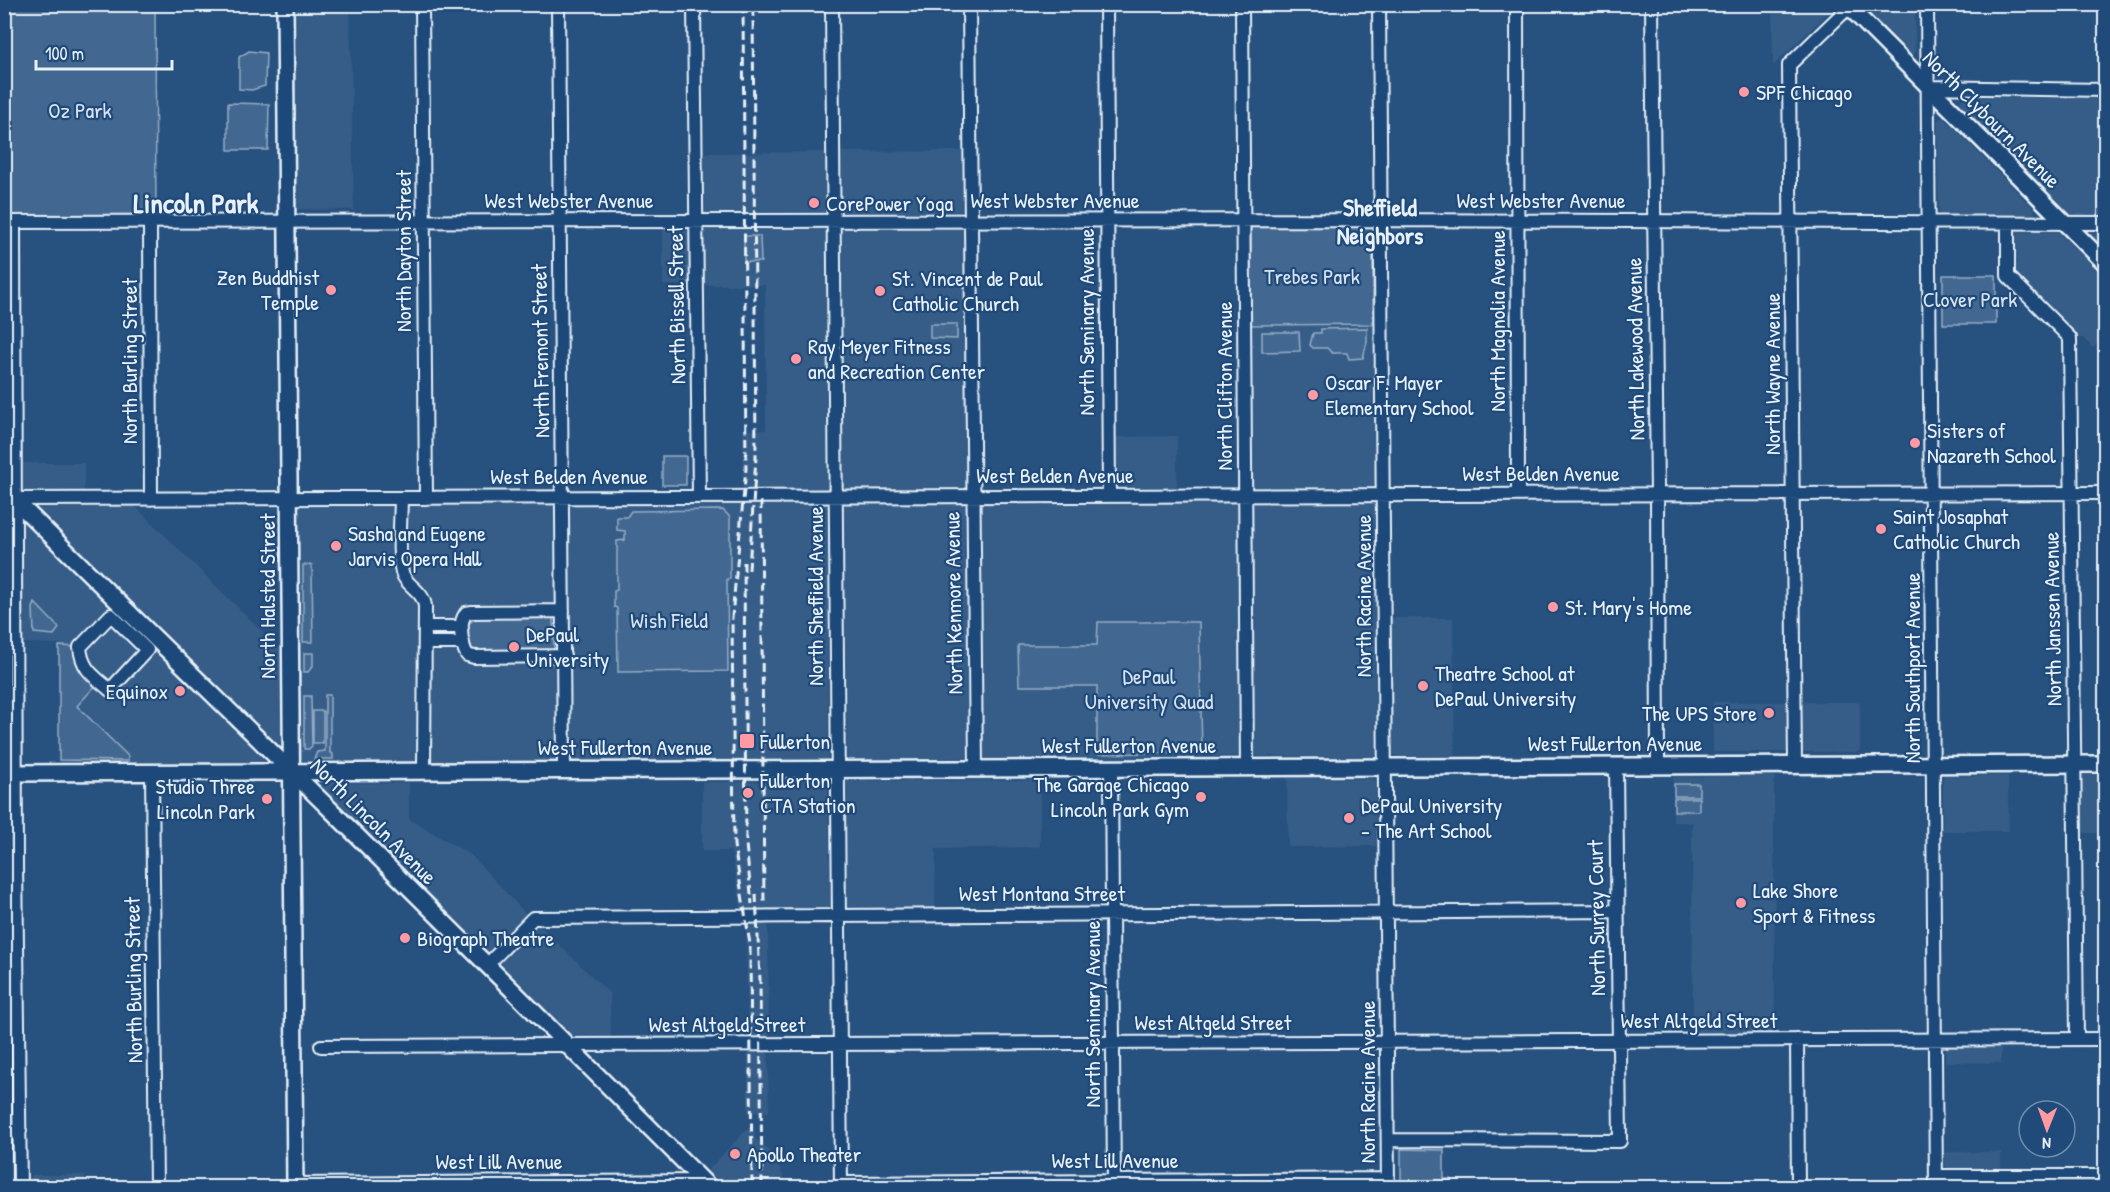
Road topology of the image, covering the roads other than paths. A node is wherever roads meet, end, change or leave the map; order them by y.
1 (285, 4) edge
2 (422, 4) edge
3 (558, 4) edge
4 (694, 4) edge
5 (832, 4) edge
6 (969, 4) edge
7 (1106, 4) edge
8 (1242, 4) edge
9 (1379, 4) edge
10 (1518, 4) edge
11 (1652, 4) edge
12 (1928, 4) edge
13 (1847, 6) edge
14 (1928, 87) junction
15 (2106, 90) edge
16 (1244, 220) junction
17 (1381, 220) junction
18 (696, 221) junction
19 (833, 221) junction
20 (971, 221) junction
21 (1107, 221) junction
22 (1518, 221) junction
23 (1654, 221) junction
24 (9, 222) edge
25 (150, 222) junction
26 (288, 222) junction
27 (424, 222) junction
28 (560, 222) junction
29 (1792, 222) junction
30 (1929, 222) junction
31 (2008, 223) junction
32 (2062, 223) junction
33 (2106, 223) edge
34 (2106, 264) edge
35 (1931, 493) junction
36 (2072, 493) junction
37 (2106, 493) edge
38 (1518, 494) junction
39 (1658, 494) junction
40 (1793, 494) junction
41 (1245, 495) junction
42 (1383, 495) junction
43 (8, 496) edge
44 (973, 496) junction
45 (1109, 496) junction
46 (699, 497) junction
47 (836, 497) junction
48 (288, 498) junction
49 (401, 498) junction
50 (426, 498) junction
51 (563, 498) junction
52 (151, 499) junction
53 (563, 611) junction
54 (425, 627) junction
55 (462, 627) junction
56 (10, 636) edge
57 (425, 643) junction
58 (462, 643) junction
59 (147, 650) joint
60 (564, 656) junction
61 (2075, 764) junction
62 (2106, 764) edge
63 (1658, 765) junction
64 (1795, 765) junction
65 (1934, 765) junction
66 (1385, 766) junction
67 (1616, 766) junction
68 (1247, 767) junction
69 (1112, 768) junction
70 (836, 769) junction
71 (976, 769) junction
72 (424, 770) junction
73 (564, 770) junction
74 (11, 772) edge
75 (152, 772) junction
76 (291, 772) junction
77 (1617, 911) junction
78 (1386, 912) junction
79 (1112, 914) junction
80 (838, 916) junction
81 (11, 954) edge
82 (487, 965) junction
83 (2077, 1039) junction
84 (2106, 1039) edge
85 (1797, 1040) junction
86 (1935, 1040) junction
87 (1619, 1041) junction
88 (1387, 1042) junction
89 (1113, 1043) junction
90 (840, 1044) junction
91 (569, 1045) junction
92 (321, 1046) dead end
93 (4, 1131) edge
94 (20, 1131) junction
95 (1388, 1140) junction
96 (2106, 1176) edge
97 (1936, 1182) edge
98 (1388, 1183) edge
99 (706, 1184) edge
100 (1114, 1184) edge
101 (841, 1185) edge
102 (295, 1186) edge
103 (20, 1188) edge
104 (156, 1188) edge
105 (1798, 1188) edge

1 - 26 main road, North Halsted Street
2 - 27 street, North Dayton Street
3 - 28 street, North Fremont Street
4 - 18 street, North Bissell Street
5 - 19 street, North Sheffield Avenue
6 - 20 street, North Kenmore Avenue
7 - 21 street, North Seminary Avenue
8 - 16 street, North Clifton Avenue
9 - 17 street, North Racine Avenue
10 - 22 street, North Magnolia Avenue
11 - 23 street, North Lakewood Avenue
12 - 14 street, North Southport Avenue
13 - 14 main road, North Clybourn Avenue
13 - 29 street, North Wayne Avenue
14 - 15 street
14 - 30 street, North Southport Avenue
14 - 32 main road, North Clybourn Avenue
16 - 17 street, West Webster Avenue
16 - 21 street, West Webster Avenue
16 - 41 street, North Clifton Avenue
17 - 22 street, West Webster Avenue
17 - 42 street, North Racine Avenue
18 - 19 street, West Webster Avenue
18 - 28 street, West Webster Avenue
18 - 46 street, North Bissell Street
19 - 20 street, West Webster Avenue
19 - 47 street, North Sheffield Avenue
20 - 21 street, West Webster Avenue
20 - 44 street, North Kenmore Avenue
21 - 45 street, North Seminary Avenue
22 - 23 street, West Webster Avenue
22 - 38 street, North Magnolia Avenue
23 - 29 street, West Webster Avenue
23 - 39 street, North Lakewood Avenue
24 - 25 street, West Webster Avenue
24 - 43 street
25 - 26 street, West Webster Avenue
25 - 52 street, North Burling Street
26 - 27 street, West Webster Avenue
26 - 48 main road, North Halsted Street
27 - 28 street, West Webster Avenue
27 - 50 street, North Dayton Street
28 - 51 street, North Fremont Street
29 - 30 street, West Webster Avenue
29 - 40 street, North Wayne Avenue
30 - 31 street, West Webster Avenue
30 - 35 street, North Southport Avenue
31 - 32 street, West Webster Avenue
31 - 36 street, North Janssen Avenue
32 - 33 street, West Webster Avenue
32 - 34 main road, North Clybourn Avenue
35 - 36 street, West Belden Avenue
35 - 40 street, West Belden Avenue
35 - 65 street, North Southport Avenue
36 - 37 street, West Belden Avenue
36 - 61 street, North Janssen Avenue
38 - 39 street, West Belden Avenue
38 - 42 street, West Belden Avenue
39 - 40 street, West Belden Avenue
39 - 63 street, North Lakewood Avenue
40 - 64 street, North Wayne Avenue
41 - 42 street, West Belden Avenue
41 - 45 street, West Belden Avenue
41 - 68 street, North Clifton Avenue
42 - 66 street, North Racine Avenue
43 - 52 street, West Belden Avenue
43 - 56 street
43 - 76 main road, North Lincoln Avenue
44 - 45 street, West Belden Avenue
44 - 47 street, West Belden Avenue
44 - 71 street, North Kenmore Avenue
46 - 47 street, West Belden Avenue
46 - 51 street, West Belden Avenue
47 - 70 street, North Sheffield Avenue
48 - 49 street, West Belden Avenue
48 - 52 street, West Belden Avenue
48 - 76 main road, North Halsted Street
49 - 50 street, West Belden Avenue
49 - 54 street
50 - 51 street, West Belden Avenue
51 - 53 street, North Fremont Street
53 - 55 street
53 - 60 street, North Fremont Street
54 - 55 street
54 - 57 street
55 - 58 street
56 - 74 street
57 - 58 street
57 - 72 street
58 - 60 street
59 - 59 street
60 - 73 street, North Fremont Street
61 - 62 main road, West Fullerton Avenue
61 - 65 main road, West Fullerton Avenue
61 - 83 street, North Janssen Avenue
63 - 64 main road, West Fullerton Avenue
63 - 67 main road, West Fullerton Avenue
64 - 65 main road, West Fullerton Avenue
65 - 86 street, North Southport Avenue
66 - 67 main road, West Fullerton Avenue
66 - 68 main road, West Fullerton Avenue
66 - 78 street, North Racine Avenue
67 - 77 street, North Surrey Court
68 - 69 main road, West Fullerton Avenue
69 - 71 main road, West Fullerton Avenue
69 - 79 street, North Seminary Avenue
70 - 71 main road, West Fullerton Avenue
70 - 73 main road, West Fullerton Avenue
70 - 80 street, North Sheffield Avenue
72 - 73 main road, West Fullerton Avenue
72 - 76 main road, West Fullerton Avenue
74 - 75 main road, West Fullerton Avenue
74 - 81 street
75 - 76 main road, West Fullerton Avenue
75 - 104 street, North Burling Street
76 - 82 main road, North Lincoln Avenue
76 - 102 main road, North Halsted Street
77 - 78 street, West Montana Street
77 - 87 street, North Surrey Court
78 - 79 street, West Montana Street
78 - 88 street, North Racine Avenue
79 - 80 street, West Montana Street
79 - 89 street, North Seminary Avenue
80 - 82 street, West Montana Street
80 - 90 street, North Sheffield Avenue
81 - 94 street
82 - 91 main road, North Lincoln Avenue
83 - 84 street, West Altgeld Street
83 - 86 street, West Altgeld Street
85 - 86 street, West Altgeld Street
85 - 87 street, West Altgeld Street
85 - 105 street
86 - 97 street, North Southport Avenue
87 - 88 street, West Altgeld Street
87 - 95 street, North Surrey Court
88 - 89 street, West Altgeld Street
88 - 95 street, North Racine Avenue
89 - 90 street, West Altgeld Street
89 - 100 street, North Seminary Avenue
90 - 91 street, West Altgeld Street
90 - 101 street, North Sheffield Avenue
91 - 92 street, West Altgeld Street
91 - 99 main road, North Lincoln Avenue
93 - 94 street
94 - 103 street
95 - 98 street, North Racine Avenue
96 - 97 street
98 - 100 street, West Lill Avenue
99 - 102 street, West Lill Avenue
100 - 101 street, West Lill Avenue

